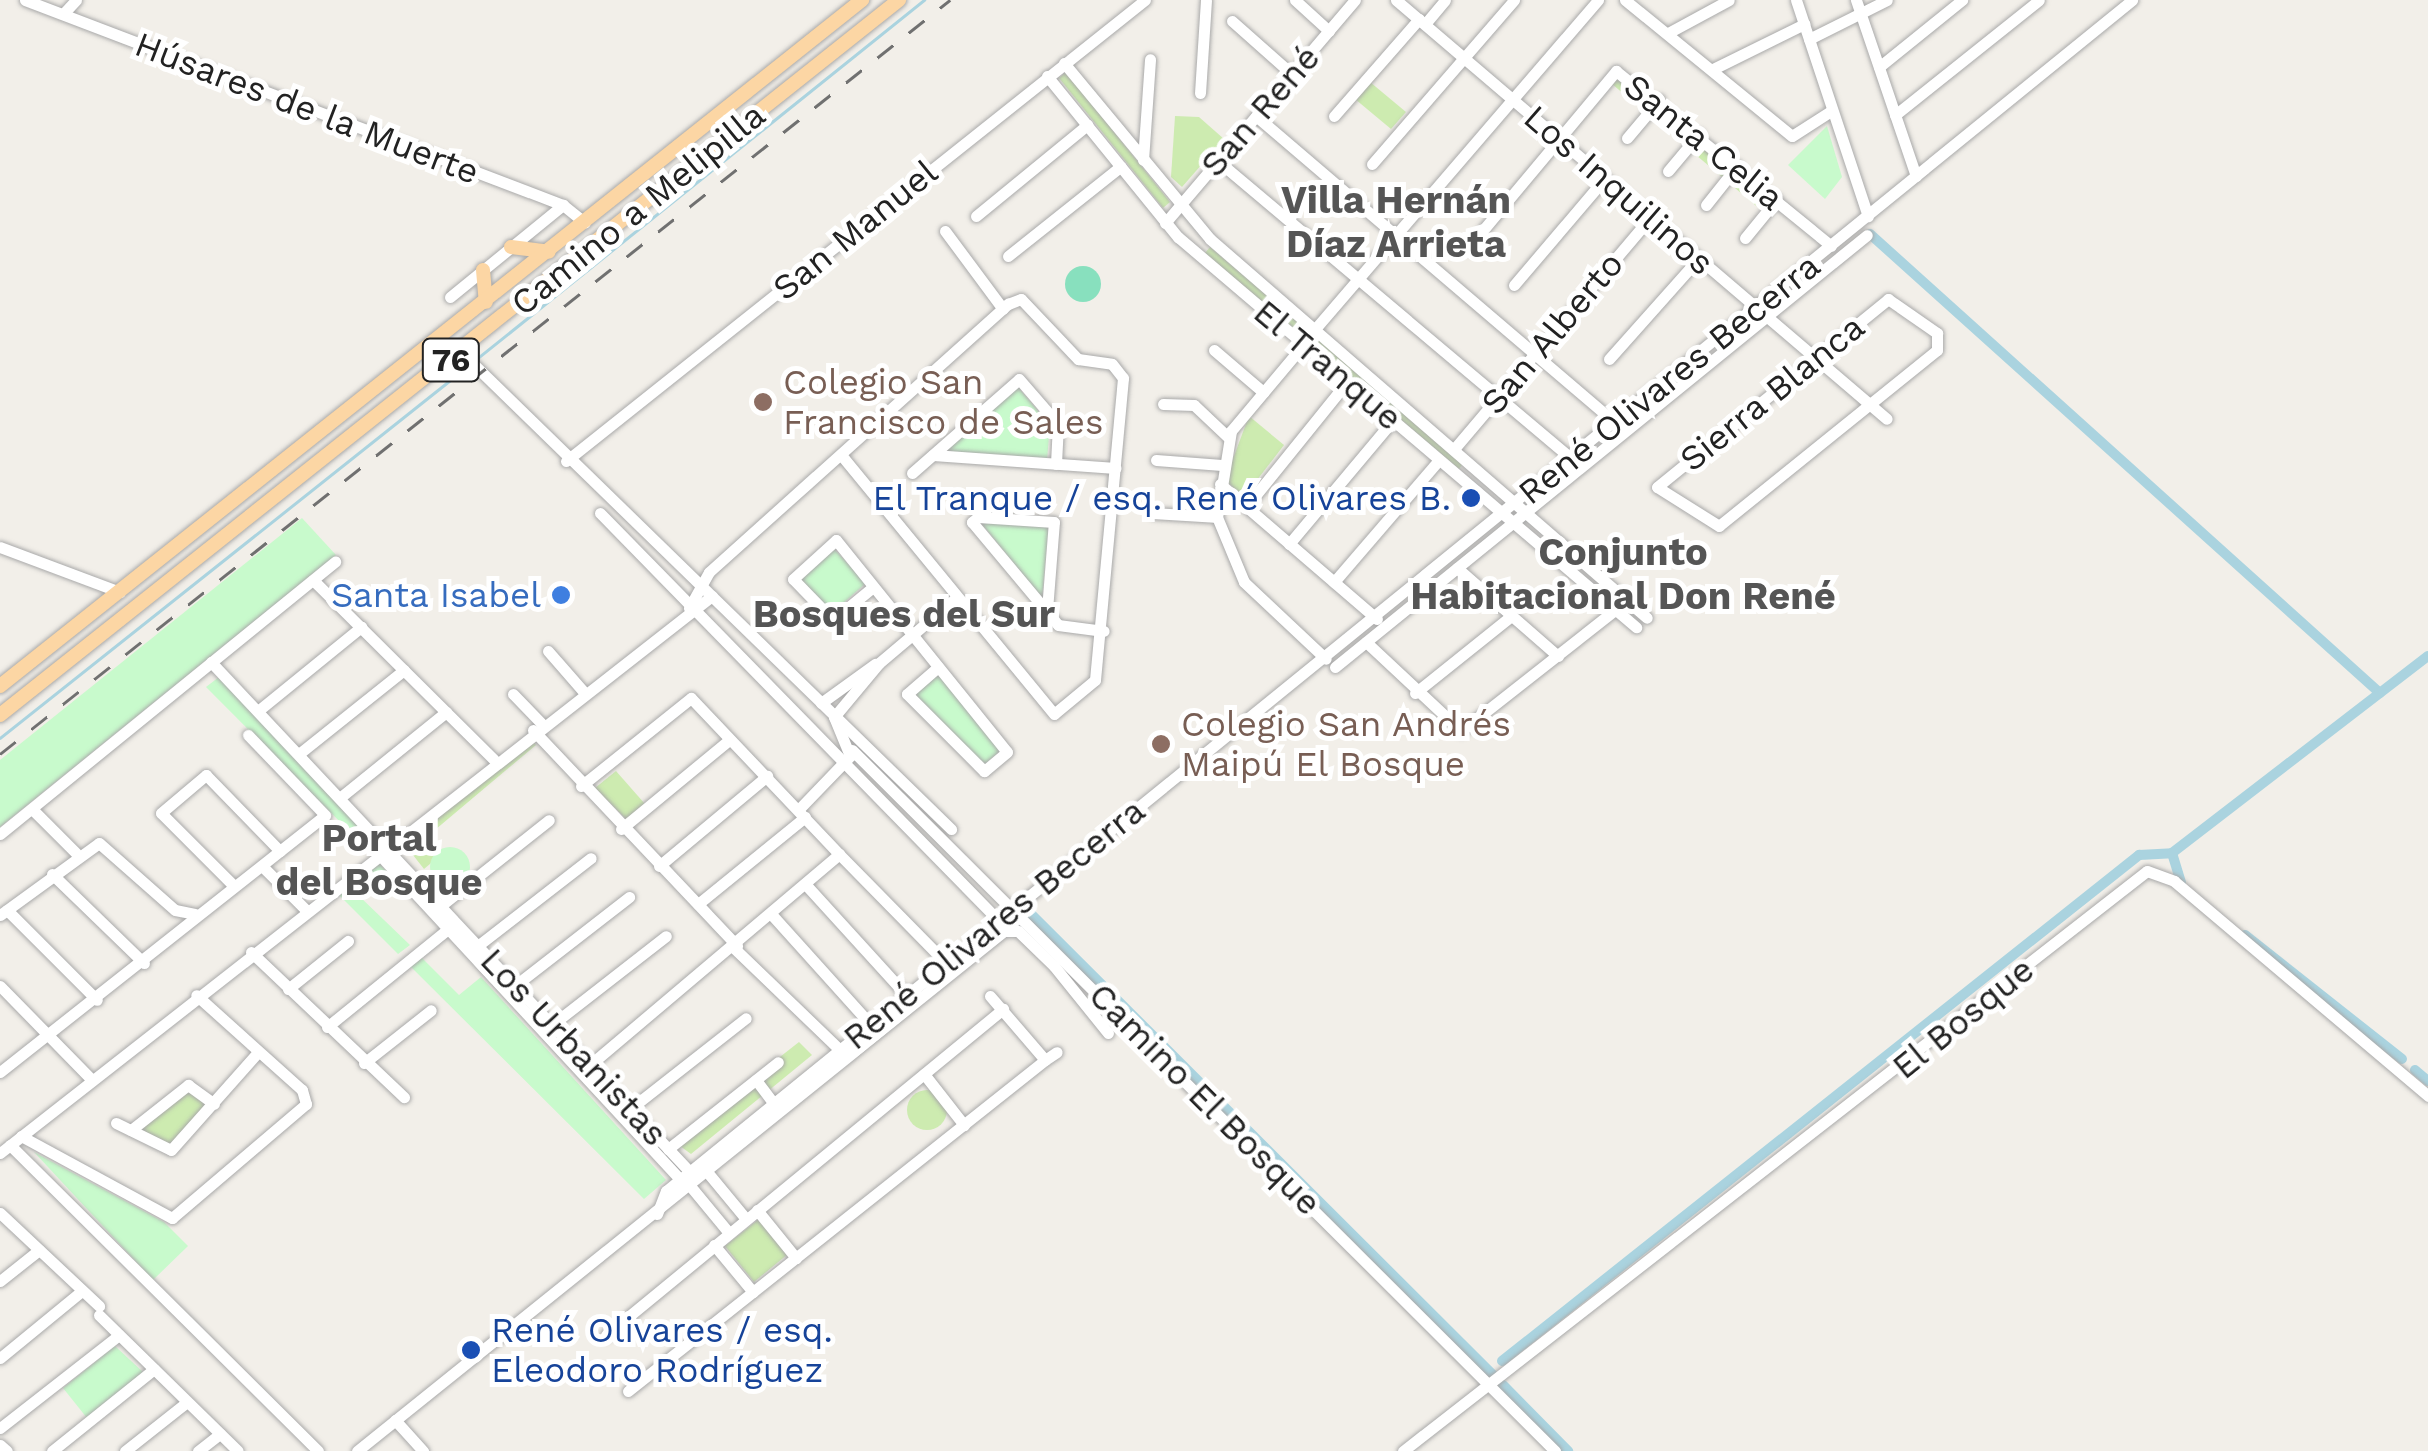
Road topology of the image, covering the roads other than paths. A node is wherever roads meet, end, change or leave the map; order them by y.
1 (25, 0) edge
2 (76, 0) edge
3 (862, 0) edge
4 (1145, 0) edge
5 (1206, 0) edge
6 (1295, 0) edge
7 (1355, 0) edge
8 (1396, 0) edge
9 (1445, 0) edge
10 (1514, 0) edge
11 (1598, 0) edge
12 (1625, 0) edge
13 (1730, 0) edge
14 (1796, 0) edge
15 (1856, 0) edge
16 (1887, 0) edge
17 (1962, 0) edge
18 (2132, 0) edge
19 (896, 1) edge
20 (2036, 1) edge
21 (63, 14) junction
22 (1862, 20) junction
23 (1232, 21) dead end
24 (1422, 22) junction
25 (1804, 24) junction
26 (1329, 31) junction
27 (1668, 33) junction
28 (1809, 39) junction
29 (1463, 57) junction
30 (1150, 59) dead end
31 (1064, 63) junction
32 (1879, 67) junction
33 (1713, 69) junction
34 (1292, 74) junction
35 (1047, 76) junction
36 (1200, 93) dead end
37 (1512, 98) junction
38 (1658, 100) junction
39 (1832, 111) junction
40 (1895, 115) junction
41 (1256, 116) junction
42 (1334, 116) dead end
43 (1087, 124) junction
44 (1699, 134) junction
45 (1558, 136) junction
46 (1627, 138) dead end
47 (1142, 160) junction
48 (1218, 161) junction
49 (1372, 164) dead end
50 (1121, 166) junction
51 (1737, 166) junction
52 (1668, 171) dead end
53 (1916, 176) junction
54 (1605, 178) junction
55 (1778, 199) junction
56 (563, 205) junction
57 (1706, 205) dead end
58 (1178, 208) junction
59 (976, 216) dead end
60 (1868, 216) junction
61 (1651, 217) junction
62 (1165, 222) junction
63 (585, 223) junction
64 (945, 231) dead end
65 (1395, 235) junction
66 (1867, 235) dead end
67 (1745, 238) dead end
68 (1210, 240) junction
69 (1831, 246) junction
70 (511, 247) junction
71 (1468, 248) dead end
72 (549, 252) junction
73 (1198, 254) junction
74 (1008, 256) dead end
75 (1698, 258) junction
76 (483, 270) junction
77 (1358, 280) junction
78 (1514, 284) dead end
79 (450, 297) dead end
80 (486, 302) junction
81 (1003, 309) junction
82 (1762, 313) junction
83 (1315, 329) junction
84 (1304, 344) junction
85 (1214, 350) dead end
86 (1534, 354) junction
87 (1814, 357) junction
88 (1609, 358) dead end
89 (468, 360) junction
90 (1347, 382) junction
91 (1263, 392) junction
92 (1498, 398) junction
93 (1163, 404) dead end
94 (1870, 404) junction
95 (1888, 419) dead end
96 (1393, 420) junction
97 (1616, 423) junction
98 (1229, 438) junction
99 (1454, 449) junction
100 (841, 455) junction
101 (933, 455) junction
102 (1572, 459) junction
103 (1156, 460) dead end
104 (1439, 460) junction
105 (566, 462) junction
106 (1056, 464) junction
107 (1222, 465) junction
108 (1472, 465) junction
109 (1116, 468) junction
110 (912, 473) dead end
111 (1460, 478) junction
112 (1220, 484) junction
113 (1246, 506) junction
114 (1522, 508) junction
115 (1154, 512) dead end
116 (600, 513) dead end
117 (1217, 517) junction
118 (1508, 519) junction
119 (630, 526) junction
120 (1289, 544) junction
121 (0, 547) edge
122 (637, 552) junction
123 (335, 562) dead end
124 (1456, 568) junction
125 (312, 580) junction
126 (1334, 582) junction
127 (697, 585) junction
128 (874, 587) junction
129 (120, 592) junction
130 (712, 596) junction
131 (957, 597) junction
132 (1627, 600) junction
133 (689, 608) junction
134 (1046, 610) junction
135 (1615, 610) junction
136 (1511, 616) junction
137 (1647, 618) dead end
138 (1377, 619) junction
139 (361, 628) junction
140 (1636, 628) dead end
141 (1104, 631) junction
142 (912, 636) junction
143 (1366, 642) junction
144 (548, 651) dead end
145 (1558, 656) junction
146 (211, 662) junction
147 (879, 663) junction
148 (1331, 663) junction
149 (938, 668) junction
150 (404, 670) junction
151 (0, 686) edge
152 (582, 690) junction
153 (1415, 693) junction
154 (512, 694) dead end
155 (821, 704) junction
156 (258, 710) junction
157 (446, 712) junction
158 (0, 715) edge
159 (834, 717) junction
160 (537, 726) junction
161 (248, 735) dead end
162 (729, 740) junction
163 (852, 750) junction
164 (300, 753) junction
165 (494, 760) junction
166 (846, 766) junction
167 (767, 776) junction
168 (581, 786) junction
169 (342, 796) junction
170 (32, 808) junction
171 (803, 812) junction
172 (550, 820) dead end
173 (621, 829) junction
174 (951, 829) dead end
175 (0, 834) edge
176 (389, 843) junction
177 (280, 851) junction
178 (377, 852) junction
179 (76, 853) junction
180 (839, 854) junction
181 (591, 858) dead end
182 (262, 866) junction
183 (659, 866) junction
184 (52, 874) junction
185 (234, 886) junction
186 (807, 886) junction
187 (630, 897) dead end
188 (443, 904) junction
189 (698, 904) junction
190 (305, 909) junction
191 (1019, 911) junction
192 (4, 913) edge
193 (195, 914) junction
194 (772, 915) junction
195 (1000, 921) junction
196 (448, 930) junction
197 (666, 936) dead end
198 (348, 941) dead end
199 (480, 944) junction
200 (736, 948) junction
201 (251, 952) junction
202 (144, 964) junction
203 (947, 964) junction
204 (517, 984) junction
205 (0, 986) edge
206 (288, 988) junction
207 (196, 996) junction
208 (907, 996) junction
209 (990, 996) dead end
210 (97, 1000) junction
211 (1003, 1009) junction
212 (431, 1010) dead end
213 (746, 1018) dead end
214 (554, 1024) junction
215 (871, 1025) junction
216 (327, 1027) junction
217 (1108, 1033) dead end
218 (50, 1035) junction
219 (840, 1050) junction
220 (1056, 1052) dead end
221 (257, 1053) junction
222 (1045, 1060) junction
223 (778, 1062) dead end
224 (364, 1063) junction
225 (586, 1068) junction
226 (0, 1072) edge
227 (924, 1074) junction
228 (92, 1080) junction
229 (756, 1080) junction
230 (2428, 1096) edge
231 (404, 1098) dead end
232 (214, 1104) junction
233 (774, 1104) junction
234 (630, 1109) junction
235 (116, 1123) dead end
236 (964, 1125) junction
237 (131, 1130) junction
238 (21, 1136) junction
239 (5, 1149) edge
240 (668, 1149) junction
241 (708, 1173) junction
242 (687, 1179) junction
243 (757, 1210) junction
244 (0, 1213) edge
245 (746, 1219) junction
246 (729, 1233) junction
247 (714, 1245) junction
248 (39, 1250) junction
249 (796, 1258) junction
250 (0, 1281) edge
251 (82, 1291) junction
252 (752, 1292) junction
253 (119, 1335) junction
254 (606, 1335) dead end
255 (1, 1355) edge
256 (154, 1370) junction
257 (1488, 1384) junction
258 (628, 1391) dead end
259 (188, 1402) junction
260 (396, 1420) junction
261 (0, 1428) edge
262 (220, 1434) junction
263 (0, 1444) edge
264 (7, 1451) edge
265 (52, 1451) edge
266 (126, 1451) edge
267 (198, 1451) edge
268 (238, 1451) edge
269 (318, 1451) edge
270 (357, 1451) edge
271 (424, 1451) edge
272 (1403, 1451) edge
273 (1555, 1451) edge

1 - 21 street, Húsares de la Muerte
2 - 21 street
3 - 63 main road, Camino a Melipilla / 76
4 - 31 street, San Manuel
5 - 36 street
6 - 26 street
7 - 26 street, San René
8 - 24 street, Los Inquilinos
9 - 24 street
10 - 29 street
11 - 37 street
12 - 27 street
13 - 27 street
14 - 25 street
15 - 22 street
16 - 22 street
17 - 32 street
18 - 53 street, René Olivares Becerra
19 - 89 main road, Camino a Melipilla / 76
20 - 40 street
21 - 56 street, Húsares de la Muerte
22 - 28 street
22 - 32 street
23 - 34 street
24 - 29 street, Los Inquilinos
24 - 42 street
25 - 28 street
25 - 33 street
26 - 34 street, San René
27 - 33 street
28 - 39 street
29 - 37 street, Los Inquilinos
29 - 49 street
30 - 47 street
31 - 35 street, San Manuel
31 - 47 street, El Tranque
32 - 40 street
33 - 39 street
34 - 41 street, San René
35 - 43 street, El Tranque
35 - 105 street, San Manuel
37 - 45 street, Los Inquilinos
37 - 65 street
38 - 44 street, Santa Celia
38 - 45 street, Santa Celia
38 - 46 street
39 - 60 street
40 - 53 street
41 - 48 street, San René
41 - 65 street
43 - 50 street, El Tranque
43 - 59 street
44 - 51 street, Santa Celia
44 - 52 street
45 - 54 street, Los Inquilinos
45 - 71 street, Santa Celia
47 - 58 street, El Tranque
48 - 58 street, San René
48 - 77 street
50 - 62 street, El Tranque
50 - 74 street
51 - 55 street, Santa Celia
51 - 57 street
53 - 60 street, René Olivares Becerra
54 - 61 street, Los Inquilinos
54 - 78 street
55 - 67 street
55 - 69 street, Santa Celia
56 - 63 street, Húsares de la Muerte
56 - 70 street
58 - 62 street, San René
58 - 68 street, El Tranque
60 - 69 street, René Olivares Becerra
61 - 75 street, Los Inquilinos
61 - 86 street, San Alberto
62 - 73 street, El Tranque
63 - 72 main road, Camino a Melipilla / 76
64 - 81 street
65 - 77 street
65 - 86 street
66 - 82 street, René Olivares Becerra
68 - 73 street
68 - 83 street, El Tranque
69 - 82 street, René Olivares Becerra
70 - 72 main road
70 - 76 street
72 - 80 main road, Camino a Melipilla / 76
73 - 84 street, El Tranque
75 - 82 street, Los Inquilinos
75 - 88 street
76 - 79 street
76 - 80 main road
77 - 83 street
77 - 92 street
80 - 129 main road, Camino a Melipilla / 76
81 - 100 street
81 - 109 street
82 - 87 street, Los Inquilinos
82 - 97 street, René Olivares Becerra
82 - 114 street, René Olivares Becerra
83 - 99 street, El Tranque
84 - 90 street, El Tranque
84 - 91 street
85 - 91 street
86 - 92 street, San Alberto
86 - 97 street
87 - 94 street, Los Inquilinos
87 - 94 street, Sierra Blanca
87 - 94 street, Sierra Blanca
89 - 105 street, Camino El Bosque
89 - 158 main road, Camino a Melipilla / 76
90 - 96 street, El Tranque
90 - 113 street
91 - 98 street
92 - 99 street, San Alberto
92 - 102 street
93 - 98 street
94 - 95 street, Los Inquilinos
96 - 104 street, El Tranque
96 - 120 street
97 - 102 street, René Olivares Becerra
98 - 107 street
99 - 108 street, El Tranque
100 - 127 street
100 - 131 street
101 - 106 street
101 - 106 street
101 - 110 street
102 - 114 street, René Olivares Becerra
103 - 107 street
104 - 111 street, El Tranque
104 - 126 street
105 - 119 street, Camino El Bosque
106 - 109 street
107 - 112 street
108 - 111 street
108 - 114 street, El Tranque
109 - 141 street
111 - 118 street, El Tranque
112 - 113 street
112 - 117 street
113 - 120 street
114 - 118 street, René Olivares Becerra
114 - 132 street, El Tranque
115 - 117 street
116 - 122 street, Camino El Bosque
117 - 148 street
118 - 124 street, René Olivares Becerra
118 - 135 street, El Tranque
118 - 138 street, René Olivares Becerra
119 - 122 street, Camino El Bosque
119 - 127 street, Camino El Bosque
120 - 126 street
121 - 129 street
122 - 133 street, Camino El Bosque
123 - 125 street
124 - 136 street
124 - 143 street, René Olivares Becerra
125 - 139 street
125 - 146 street
126 - 138 street
127 - 130 street, Camino El Bosque
127 - 133 street
128 - 128 street
128 - 142 street
129 - 151 main road, Camino a Melipilla / 76
130 - 133 street
130 - 155 street, Camino El Bosque
131 - 141 street
131 - 142 street
132 - 135 street
132 - 137 street, El Tranque
133 - 152 street
133 - 166 street, Camino El Bosque
134 - 134 street
134 - 141 street
135 - 140 street, El Tranque
135 - 145 street
136 - 145 street
136 - 153 street
138 - 148 street, René Olivares Becerra
139 - 150 street
139 - 156 street
142 - 147 street
142 - 149 street
143 - 148 street, René Olivares Becerra
143 - 153 street
144 - 152 street
145 - 153 street
146 - 156 street, Los Urbanistas
146 - 170 street
147 - 155 street
147 - 159 street
148 - 191 street, René Olivares Becerra
149 - 149 street
150 - 157 street
150 - 164 street
152 - 160 street
154 - 160 street
155 - 159 street, Camino El Bosque
156 - 164 street, Los Urbanistas
157 - 165 street
157 - 169 street
159 - 163 street, Camino El Bosque
159 - 174 street, Camino El Bosque
160 - 165 street
160 - 168 street
161 - 177 street
162 - 167 street
162 - 168 street
162 - 173 street
163 - 166 street
163 - 191 street, Camino El Bosque
164 - 169 street, Los Urbanistas
165 - 176 street
166 - 171 street
166 - 195 street, Camino El Bosque
167 - 171 street
167 - 183 street
168 - 173 street
169 - 176 street, Los Urbanistas
170 - 175 street
170 - 179 street
171 - 180 street
171 - 189 street
172 - 188 street
173 - 183 street
176 - 178 street
176 - 188 street, Los Urbanistas
177 - 182 street
177 - 185 street
178 - 190 street
178 - 196 street, Los Urbanistas
179 - 184 street
179 - 193 street
180 - 186 street
180 - 203 street
181 - 199 street
182 - 185 street
182 - 190 street
183 - 189 street
184 - 192 street
184 - 202 street
185 - 193 street
186 - 194 street
186 - 208 street
187 - 204 street
188 - 199 street, Los Urbanistas
189 - 200 street
190 - 201 street
191 - 195 street, René Olivares Becerra
191 - 257 street, Camino El Bosque
192 - 210 street
193 - 202 street
194 - 200 street
194 - 215 street
195 - 203 street, René Olivares Becerra
196 - 216 street
196 - 225 street, Los Urbanistas
197 - 214 street
198 - 206 street
199 - 204 street, Los Urbanistas
200 - 219 street
200 - 225 street
201 - 206 street
201 - 207 street
202 - 210 street
203 - 208 street, René Olivares Becerra
204 - 214 street, Los Urbanistas
205 - 218 street
206 - 216 street
207 - 221 street
207 - 228 street
208 - 215 street, René Olivares Becerra
209 - 211 street
210 - 218 street
211 - 222 street
211 - 227 street
212 - 224 street
213 - 234 street
214 - 225 street, Los Urbanistas
215 - 219 street, René Olivares Becerra
216 - 224 street
217 - 241 street, René Olivares Becerra
218 - 226 street
218 - 228 street
219 - 233 street, René Olivares Becerra
220 - 222 street
221 - 232 street
221 - 238 street
222 - 236 street
223 - 229 street
224 - 231 street
225 - 234 street, Los Urbanistas
225 - 242 street, Los Urbanistas
227 - 236 street
227 - 243 street
228 - 238 street
229 - 233 street
229 - 240 street
230 - 257 street, El Bosque
232 - 237 street
232 - 237 street
233 - 242 street, René Olivares Becerra
234 - 240 street, Los Urbanistas
235 - 237 street
236 - 249 street
238 - 239 street
239 - 269 street
240 - 242 street, Los Urbanistas
241 - 242 street, René Olivares Becerra
241 - 245 street
242 - 246 street
242 - 260 street, René Olivares Becerra
243 - 245 street
243 - 249 street
244 - 248 street
245 - 246 street
246 - 247 street
247 - 252 street
247 - 254 street
248 - 250 street
248 - 251 street
249 - 252 street
251 - 253 street
251 - 255 street
252 - 258 street
253 - 256 street
253 - 261 street
256 - 259 street
256 - 265 street
257 - 272 street
257 - 273 street, Camino El Bosque
259 - 262 street
259 - 266 street
260 - 270 street, René Olivares Becerra
260 - 271 street
262 - 267 street
262 - 268 street
263 - 264 street

